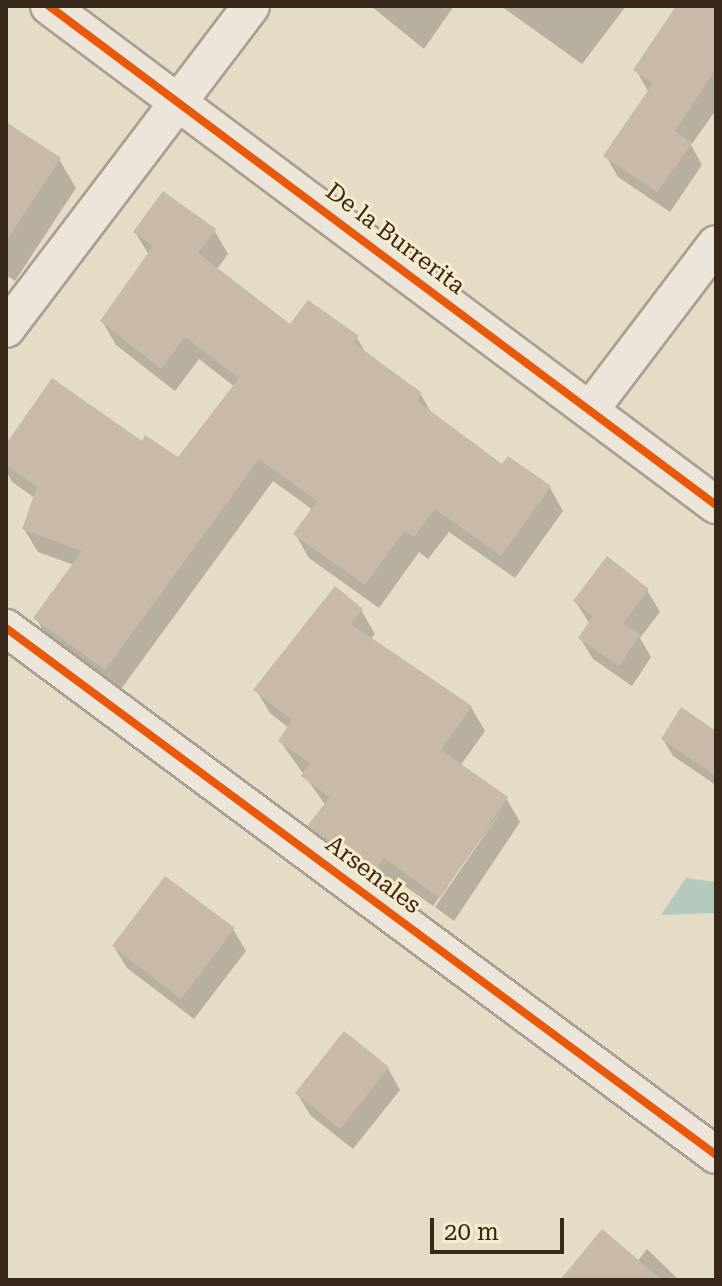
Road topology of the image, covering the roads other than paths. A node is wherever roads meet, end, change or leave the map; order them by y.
1 (49, 6) edge
2 (251, 6) edge
3 (178, 103) junction
4 (716, 244) edge
5 (6, 329) edge
6 (590, 410) junction
7 (716, 505) edge
8 (6, 628) edge
9 (716, 1155) edge

1 - 3 street, De la Burrerita
2 - 3 street
3 - 5 street
3 - 6 street, De la Burrerita
4 - 6 street
6 - 7 street, De la Burrerita
8 - 9 street, Arsenales

